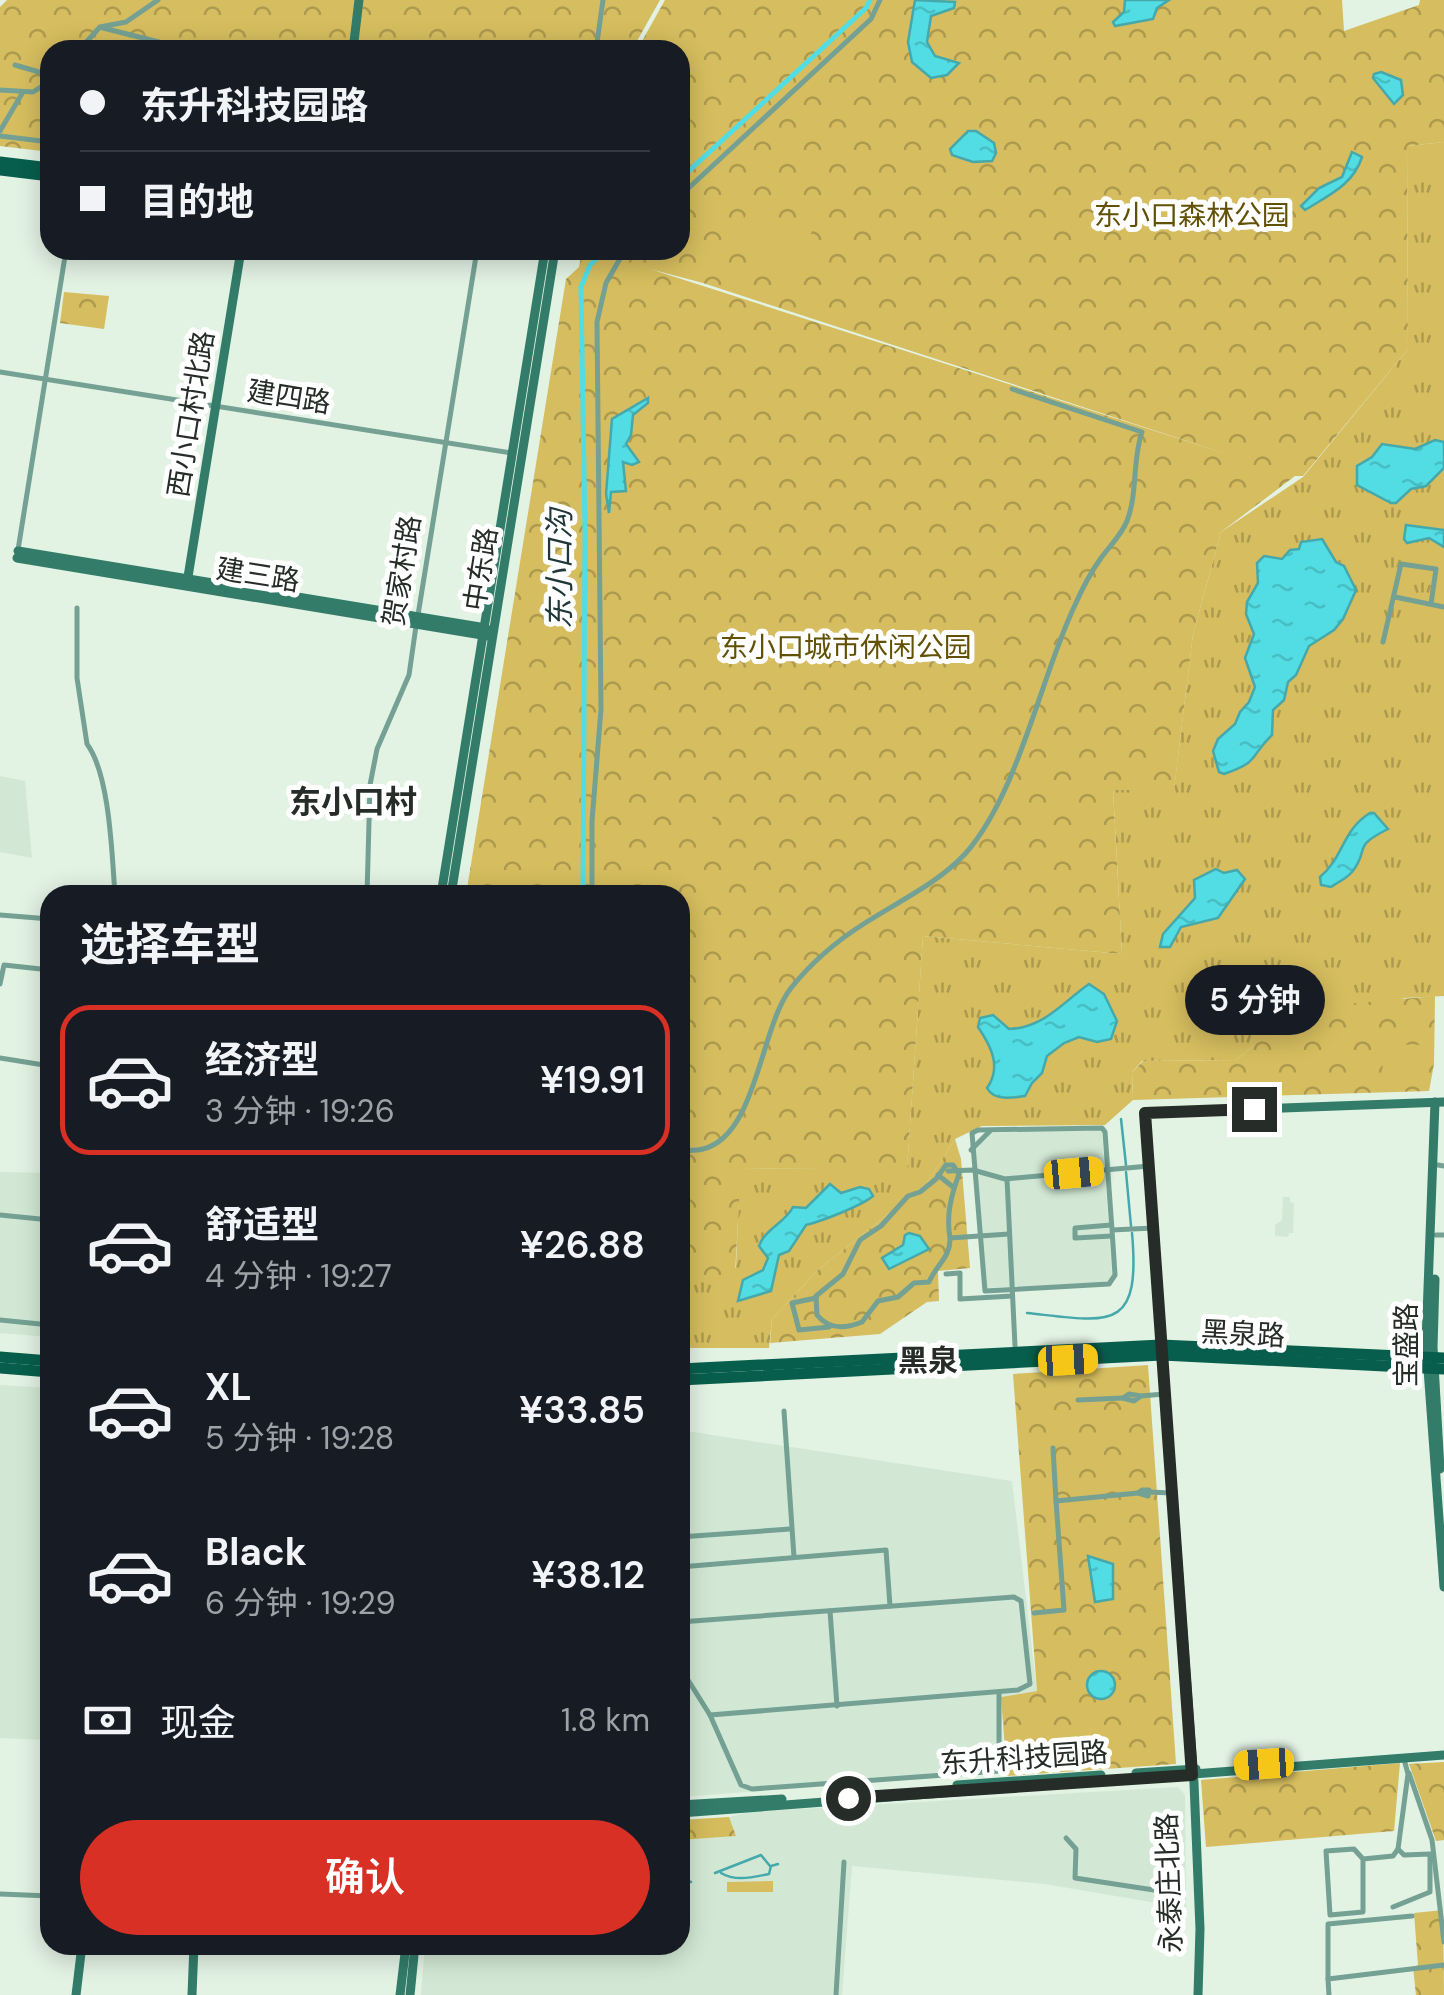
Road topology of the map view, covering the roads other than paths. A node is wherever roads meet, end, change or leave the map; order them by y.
1 (158, 0) edge
2 (359, 0) edge
3 (603, 0) edge
4 (880, 0) edge
5 (100, 28) junction
6 (89, 40) edge
7 (151, 40) edge
8 (354, 40) edge
9 (597, 40) edge
10 (15, 64) dead end
11 (40, 73) edge
12 (0, 90) edge
13 (40, 90) edge
14 (24, 92) junction
15 (0, 134) edge
16 (40, 140) edge
17 (0, 162) edge
18 (40, 167) edge
19 (0, 170) edge
20 (40, 175) edge
21 (690, 187) edge
22 (64, 260) edge
23 (236, 260) edge
24 (475, 260) edge
25 (543, 260) edge
26 (553, 260) edge
27 (619, 260) edge
28 (0, 372) edge
29 (45, 379) junction
30 (1012, 389) dead end
31 (213, 406) junction
32 (446, 442) junction
33 (512, 453) junction
34 (18, 554) joint
35 (185, 582) junction
36 (1395, 597) junction
37 (1431, 604) junction
38 (1444, 607) edge
39 (77, 608) dead end
40 (417, 620) junction
41 (488, 632) junction
42 (1384, 642) dead end
43 (114, 885) edge
44 (367, 885) edge
45 (443, 885) edge
46 (452, 885) edge
47 (592, 885) edge
48 (0, 915) edge
49 (40, 918) edge
50 (40, 969) edge
51 (0, 984) edge
52 (0, 1058) edge
53 (40, 1064) edge
54 (1440, 1102) edge
55 (991, 1129) junction
56 (690, 1150) edge
57 (972, 1150) junction
58 (1149, 1166) junction
59 (1441, 1166) edge
60 (958, 1170) junction
61 (973, 1170) junction
62 (1108, 1170) junction
63 (948, 1171) dead end
64 (938, 1175) junction
65 (1007, 1178) junction
66 (953, 1187) junction
67 (0, 1215) edge
68 (40, 1219) edge
69 (1153, 1228) junction
70 (1112, 1230) junction
71 (1010, 1234) junction
72 (1440, 1235) edge
73 (978, 1236) junction
74 (950, 1238) junction
75 (946, 1274) dead end
76 (1012, 1293) junction
77 (816, 1298) junction
78 (0, 1320) edge
79 (40, 1324) edge
80 (832, 1326) junction
81 (1015, 1346) dead end
82 (1161, 1350) junction
83 (0, 1358) edge
84 (40, 1360) edge
85 (1435, 1363) edge
86 (0, 1368) edge
87 (690, 1369) edge
88 (40, 1371) edge
89 (690, 1379) edge
90 (1164, 1394) junction
91 (1078, 1400) dead end
92 (784, 1411) dead end
93 (1053, 1448) dead end
94 (1171, 1493) junction
95 (1056, 1501) junction
96 (1444, 1522) edge
97 (790, 1529) junction
98 (690, 1536) edge
99 (794, 1558) junction
100 (690, 1566) edge
101 (1444, 1587) edge
102 (890, 1606) junction
103 (830, 1611) junction
104 (1034, 1613) dead end
105 (690, 1624) edge
106 (690, 1683) edge
107 (999, 1692) junction
108 (837, 1706) junction
109 (710, 1715) junction
110 (1444, 1753) edge
111 (1191, 1773) junction
112 (690, 1804) edge
113 (690, 1812) edge
114 (1153, 1832) dead end
115 (1066, 1838) dead end
116 (1398, 1849) junction
117 (1364, 1859) junction
118 (844, 1862) dead end
119 (0, 1894) edge
120 (40, 1896) edge
121 (1393, 1908) dead end
122 (1412, 1916) dead end
123 (1444, 1942) edge
124 (81, 1955) edge
125 (194, 1955) edge
126 (405, 1955) edge
127 (414, 1955) edge
128 (1444, 1965) edge
129 (1328, 1978) junction
130 (76, 1995) edge
131 (192, 1995) edge
132 (400, 1995) edge
133 (410, 1995) edge
134 (836, 1995) edge
135 (1196, 1995) edge
136 (1328, 1995) edge

1 - 5 street
2 - 8 street
3 - 9 street
4 - 21 street
5 - 6 street
5 - 7 street
10 - 11 street
12 - 14 street
13 - 14 street
14 - 15 street
15 - 16 street
17 - 18 main road
19 - 20 main road
22 - 29 street
23 - 31 street, 西小口村北路
24 - 32 street, 贺家村路
25 - 33 street, 中东路
26 - 41 street, 中东路
27 - 47 street
28 - 29 street, 建四路
29 - 31 street, 建四路
29 - 34 street
30 - 56 street
31 - 32 street, 建四路
31 - 35 street, 西小口村北路
32 - 33 street, 建四路
32 - 40 street, 贺家村路
33 - 41 street, 中东路
34 - 35 street, 建三路
35 - 40 street, 建三路
36 - 37 street
36 - 37 street
36 - 42 street
37 - 38 street
39 - 43 street
40 - 41 street, 建三路
40 - 44 street, 贺家村路
41 - 45 street, 中东路
41 - 46 street, 中东路
48 - 49 street
50 - 51 street
52 - 53 street
54 - 58 street, 永泰庄北路
54 - 59 street, 宝盛路
54 - 85 street, 宝盛路
55 - 57 street
55 - 57 street
55 - 62 street
57 - 61 street
58 - 62 street
58 - 69 street, 永泰庄北路
59 - 72 street, 宝盛路
60 - 61 street
60 - 63 street
60 - 64 street
60 - 66 street
61 - 65 street
61 - 73 street
62 - 65 street
62 - 70 street
64 - 66 street
64 - 77 street
65 - 71 street
66 - 74 street
67 - 68 street
69 - 70 street
69 - 82 street, 永泰庄北路
70 - 70 street
70 - 76 street
71 - 73 street
71 - 76 street
72 - 85 street, 宝盛路
73 - 74 street
73 - 76 street
74 - 80 street
75 - 76 street
76 - 81 street
77 - 80 street
77 - 80 street
78 - 79 street
82 - 85 main road, 黑泉路
82 - 87 main road, 黑泉路
82 - 89 main road, 黑泉路
82 - 90 street, 永泰庄北路
83 - 84 main road
85 - 96 street, 宝盛路
85 - 101 street, 宝盛路
86 - 88 main road
90 - 91 street
90 - 94 street, 永泰庄北路
92 - 97 street
93 - 95 street
94 - 95 street
94 - 111 street, 永泰庄北路
95 - 104 street
97 - 98 street
97 - 99 street
99 - 100 street
99 - 102 street
102 - 103 street
102 - 107 street
103 - 105 street
103 - 108 street
106 - 109 street
107 - 108 street
107 - 109 street
108 - 109 street
110 - 111 street
111 - 112 street, 东升科技园路
111 - 113 street, 东升科技园路
111 - 135 street, 永泰庄北路
114 - 115 street
116 - 117 street
116 - 121 street
116 - 123 street
117 - 117 street
118 - 134 street
119 - 120 street
122 - 129 street
124 - 130 street
125 - 131 street
126 - 132 street
127 - 133 street
128 - 129 street
129 - 136 street

